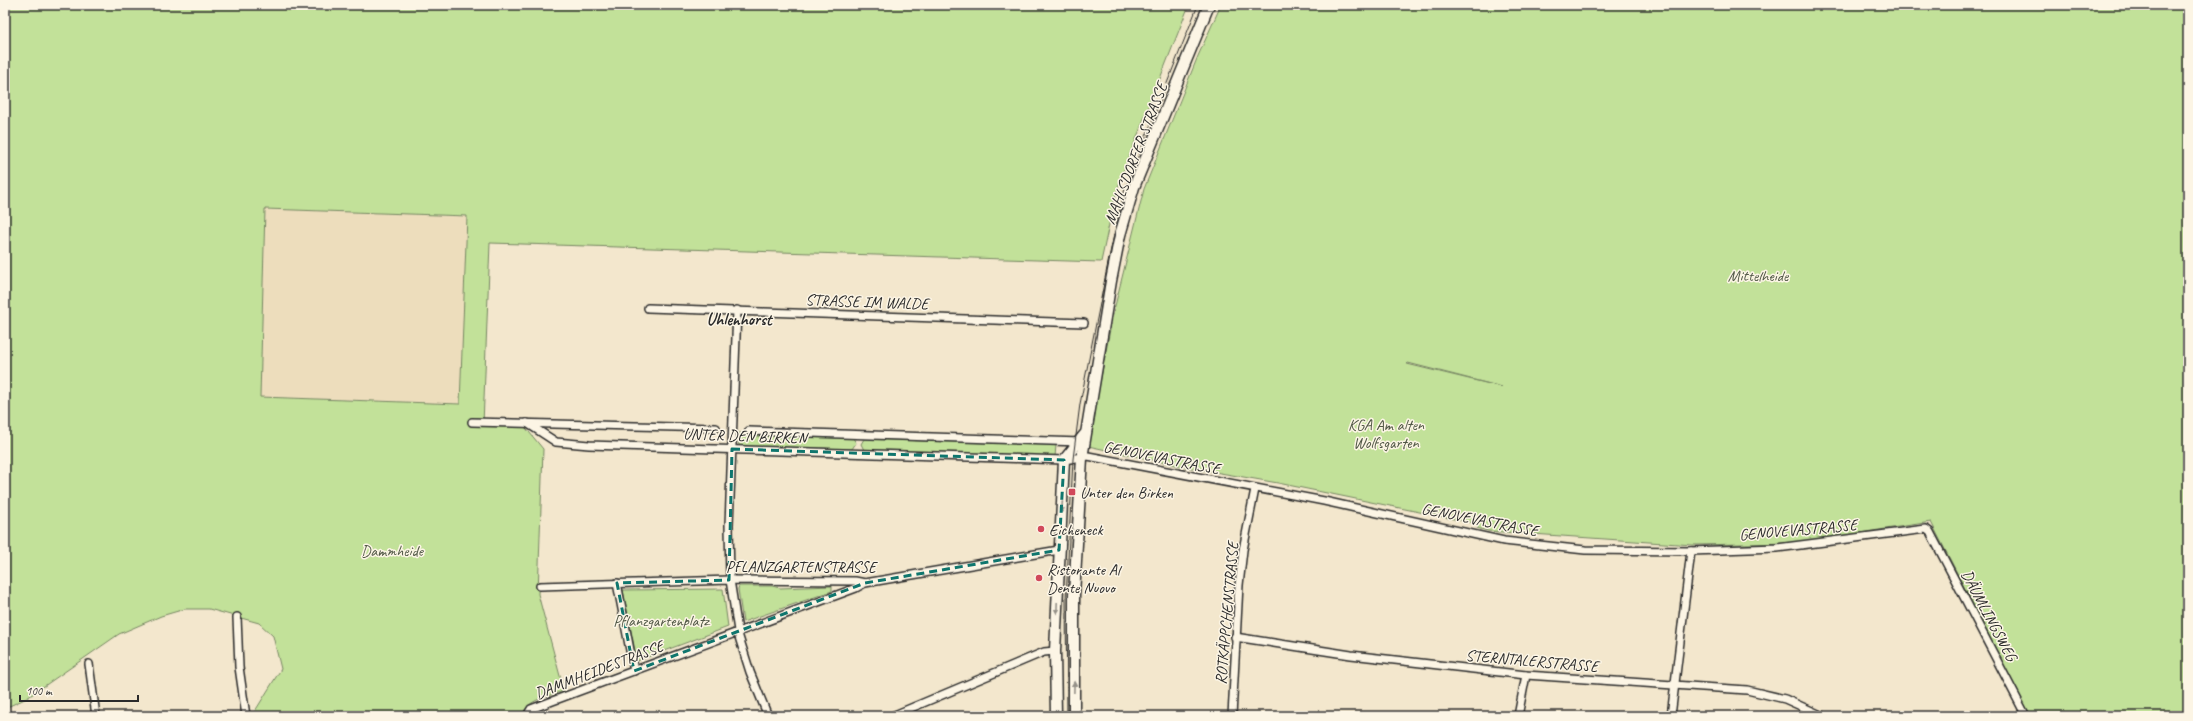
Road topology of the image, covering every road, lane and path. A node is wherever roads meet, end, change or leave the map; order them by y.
1 (1209, 5) edge
2 (648, 308) dead end
3 (737, 310) junction
4 (1084, 323) dead end
5 (472, 422) dead end
6 (527, 423) junction
7 (716, 428) dead end
8 (749, 431) dead end
9 (1082, 439) junction
10 (732, 449) junction
11 (1082, 458) junction
12 (1064, 460) junction
13 (1255, 489) junction
14 (1926, 529) joint
15 (1059, 550) junction
16 (1691, 551) junction
17 (730, 580) junction
18 (617, 583) junction
19 (865, 583) junction
20 (540, 586) dead end
21 (237, 617) dead end
22 (737, 631) junction
23 (1236, 637) junction
24 (1055, 651) junction
25 (89, 664) dead end
26 (634, 671) junction
27 (1526, 675) junction
28 (1676, 686) junction
29 (96, 716) edge
30 (246, 716) edge
31 (526, 716) edge
32 (768, 716) edge
33 (892, 716) edge
34 (1056, 716) edge
35 (1074, 716) edge
36 (1232, 716) edge
37 (1518, 716) edge
38 (1671, 716) edge
39 (1823, 716) edge
40 (2026, 716) edge

1 - 9 main road, MAHLSDORFER STRASSE
2 - 3 street, STRASSE IM WALDE
3 - 4 street, STRASSE IM WALDE
3 - 10 street
5 - 6 street, UNTER DEN BIRKEN
6 - 7 street, UNTER DEN BIRKEN
6 - 10 street, UNTER DEN BIRKEN
8 - 9 street, UNTER DEN BIRKEN
9 - 11 main road, MAHLSDORFER STRASSE
9 - 12 main road, MAHLSDORFER STRASSE
10 - 12 street, UNTER DEN BIRKEN
10 - 17 street
11 - 12 street, UNTER DEN BIRKEN
11 - 13 street, GENOVEVASTRASSE
35 -> 11 main road, MAHLSDORFER STRASSE
12 -> 15 main road
13 - 16 street, GENOVEVASTRASSE
13 - 23 street, ROTKÄPPCHENSTRASSE
14 - 16 street, GENOVEVASTRASSE
14 - 40 street, DÄUMLINGSWEG
15 - 19 street, PFLANZGARTENSTRASSE
15 -> 24 main road
16 - 28 street
17 - 18 street, PFLANZGARTENSTRASSE
17 - 19 street, PFLANZGARTENSTRASSE
17 - 22 street
18 - 20 street, PFLANZGARTENSTRASSE
18 - 26 street
19 - 22 street, DAMMHEIDESTRASSE
21 - 30 street
22 - 26 street, DAMMHEIDESTRASSE
22 - 32 street
23 - 27 street, STERNTALERSTRASSE
23 - 36 street, ROTKÄPPCHENSTRASSE
24 - 33 street
24 - 34 main road
25 - 29 street
26 - 31 street, DAMMHEIDESTRASSE
27 - 28 street, STERNTALERSTRASSE
27 - 37 street
28 - 38 street
28 - 39 street, STERNTALERSTRASSE

